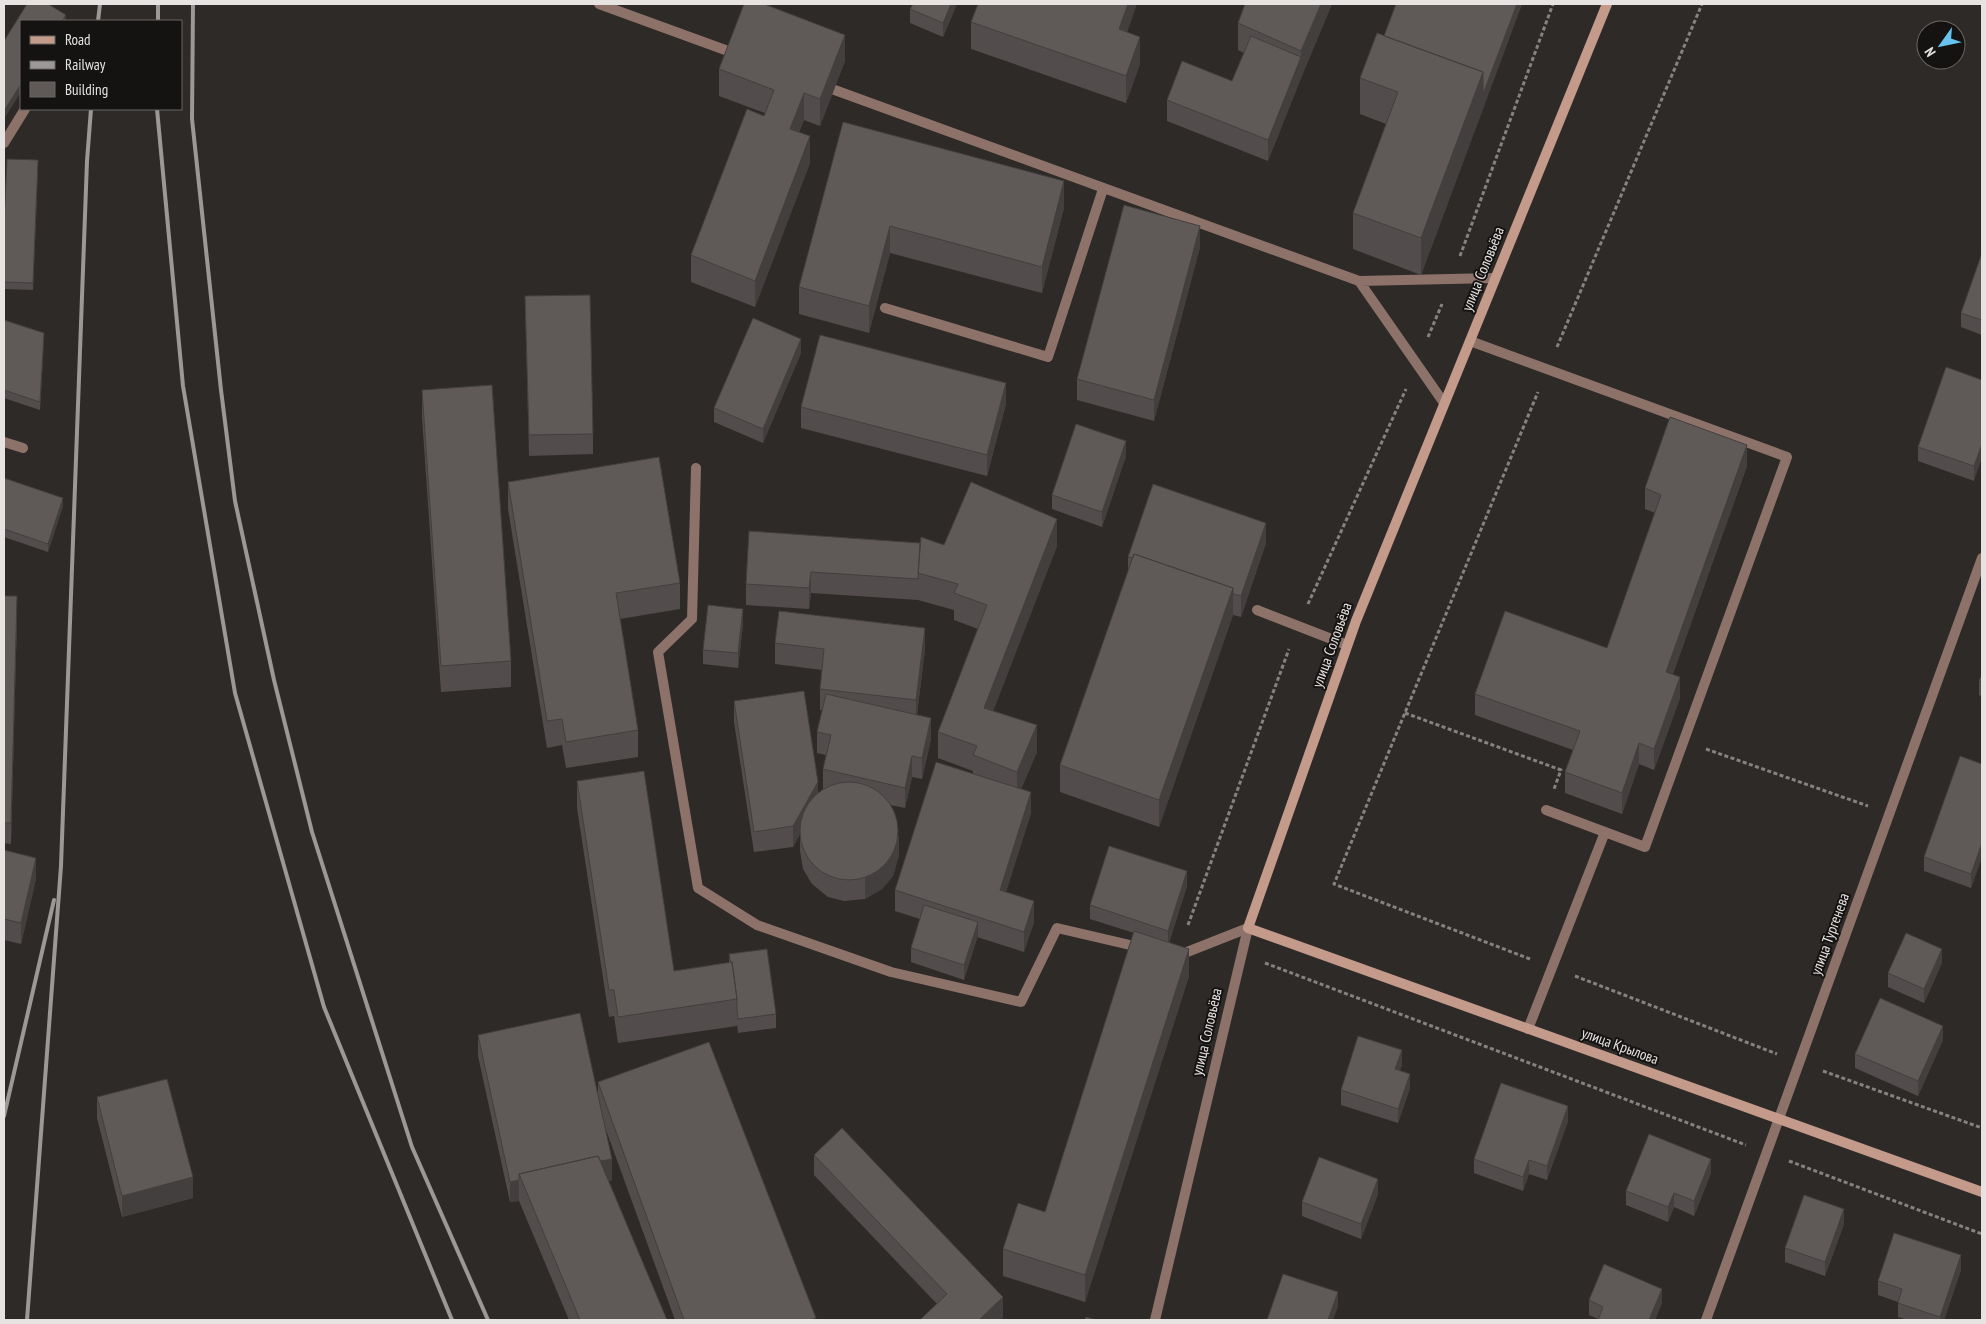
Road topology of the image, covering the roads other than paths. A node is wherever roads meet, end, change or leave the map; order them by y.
1 (599, 4) edge
2 (1607, 4) edge
3 (748, 59) edge
4 (814, 83) edge
5 (24, 110) edge
6 (4, 143) edge
7 (1103, 189) junction
8 (1495, 278) junction
9 (1359, 281) junction
10 (885, 308) dead end
11 (1470, 341) junction
12 (1444, 403) junction
13 (4, 442) edge
14 (24, 448) dead end
15 (696, 468) dead end
16 (1982, 558) edge
17 (1257, 610) dead end
18 (1347, 645) junction
19 (1546, 810) road end
20 (1605, 832) junction
21 (1248, 928) junction
22 (1149, 950) edge
23 (1172, 955) edge
24 (1528, 1028) junction
25 (1779, 1119) junction
26 (1982, 1192) edge
27 (1155, 1320) edge
28 (1706, 1320) edge

1 - 3 street
2 - 8 main road, улица Соловьёва
4 - 7 street
5 - 6 street
7 - 9 street
7 - 10 street
8 - 9 street
8 - 11 main road, улица Соловьёва
9 - 12 street
11 - 12 main road, улица Соловьёва
11 - 20 street
12 - 18 main road, улица Соловьёва
13 - 14 street
15 - 22 street
16 - 25 street, улица Тургенева
17 - 18 street
18 - 21 main road, улица Соловьёва
19 - 20 street
20 - 24 street
21 - 23 street
21 - 24 main road, улица Крылова
21 - 27 street, улица Соловьёва
24 - 25 main road, улица Крылова
25 - 26 main road, улица Крылова
25 - 28 street, улица Тургенева

